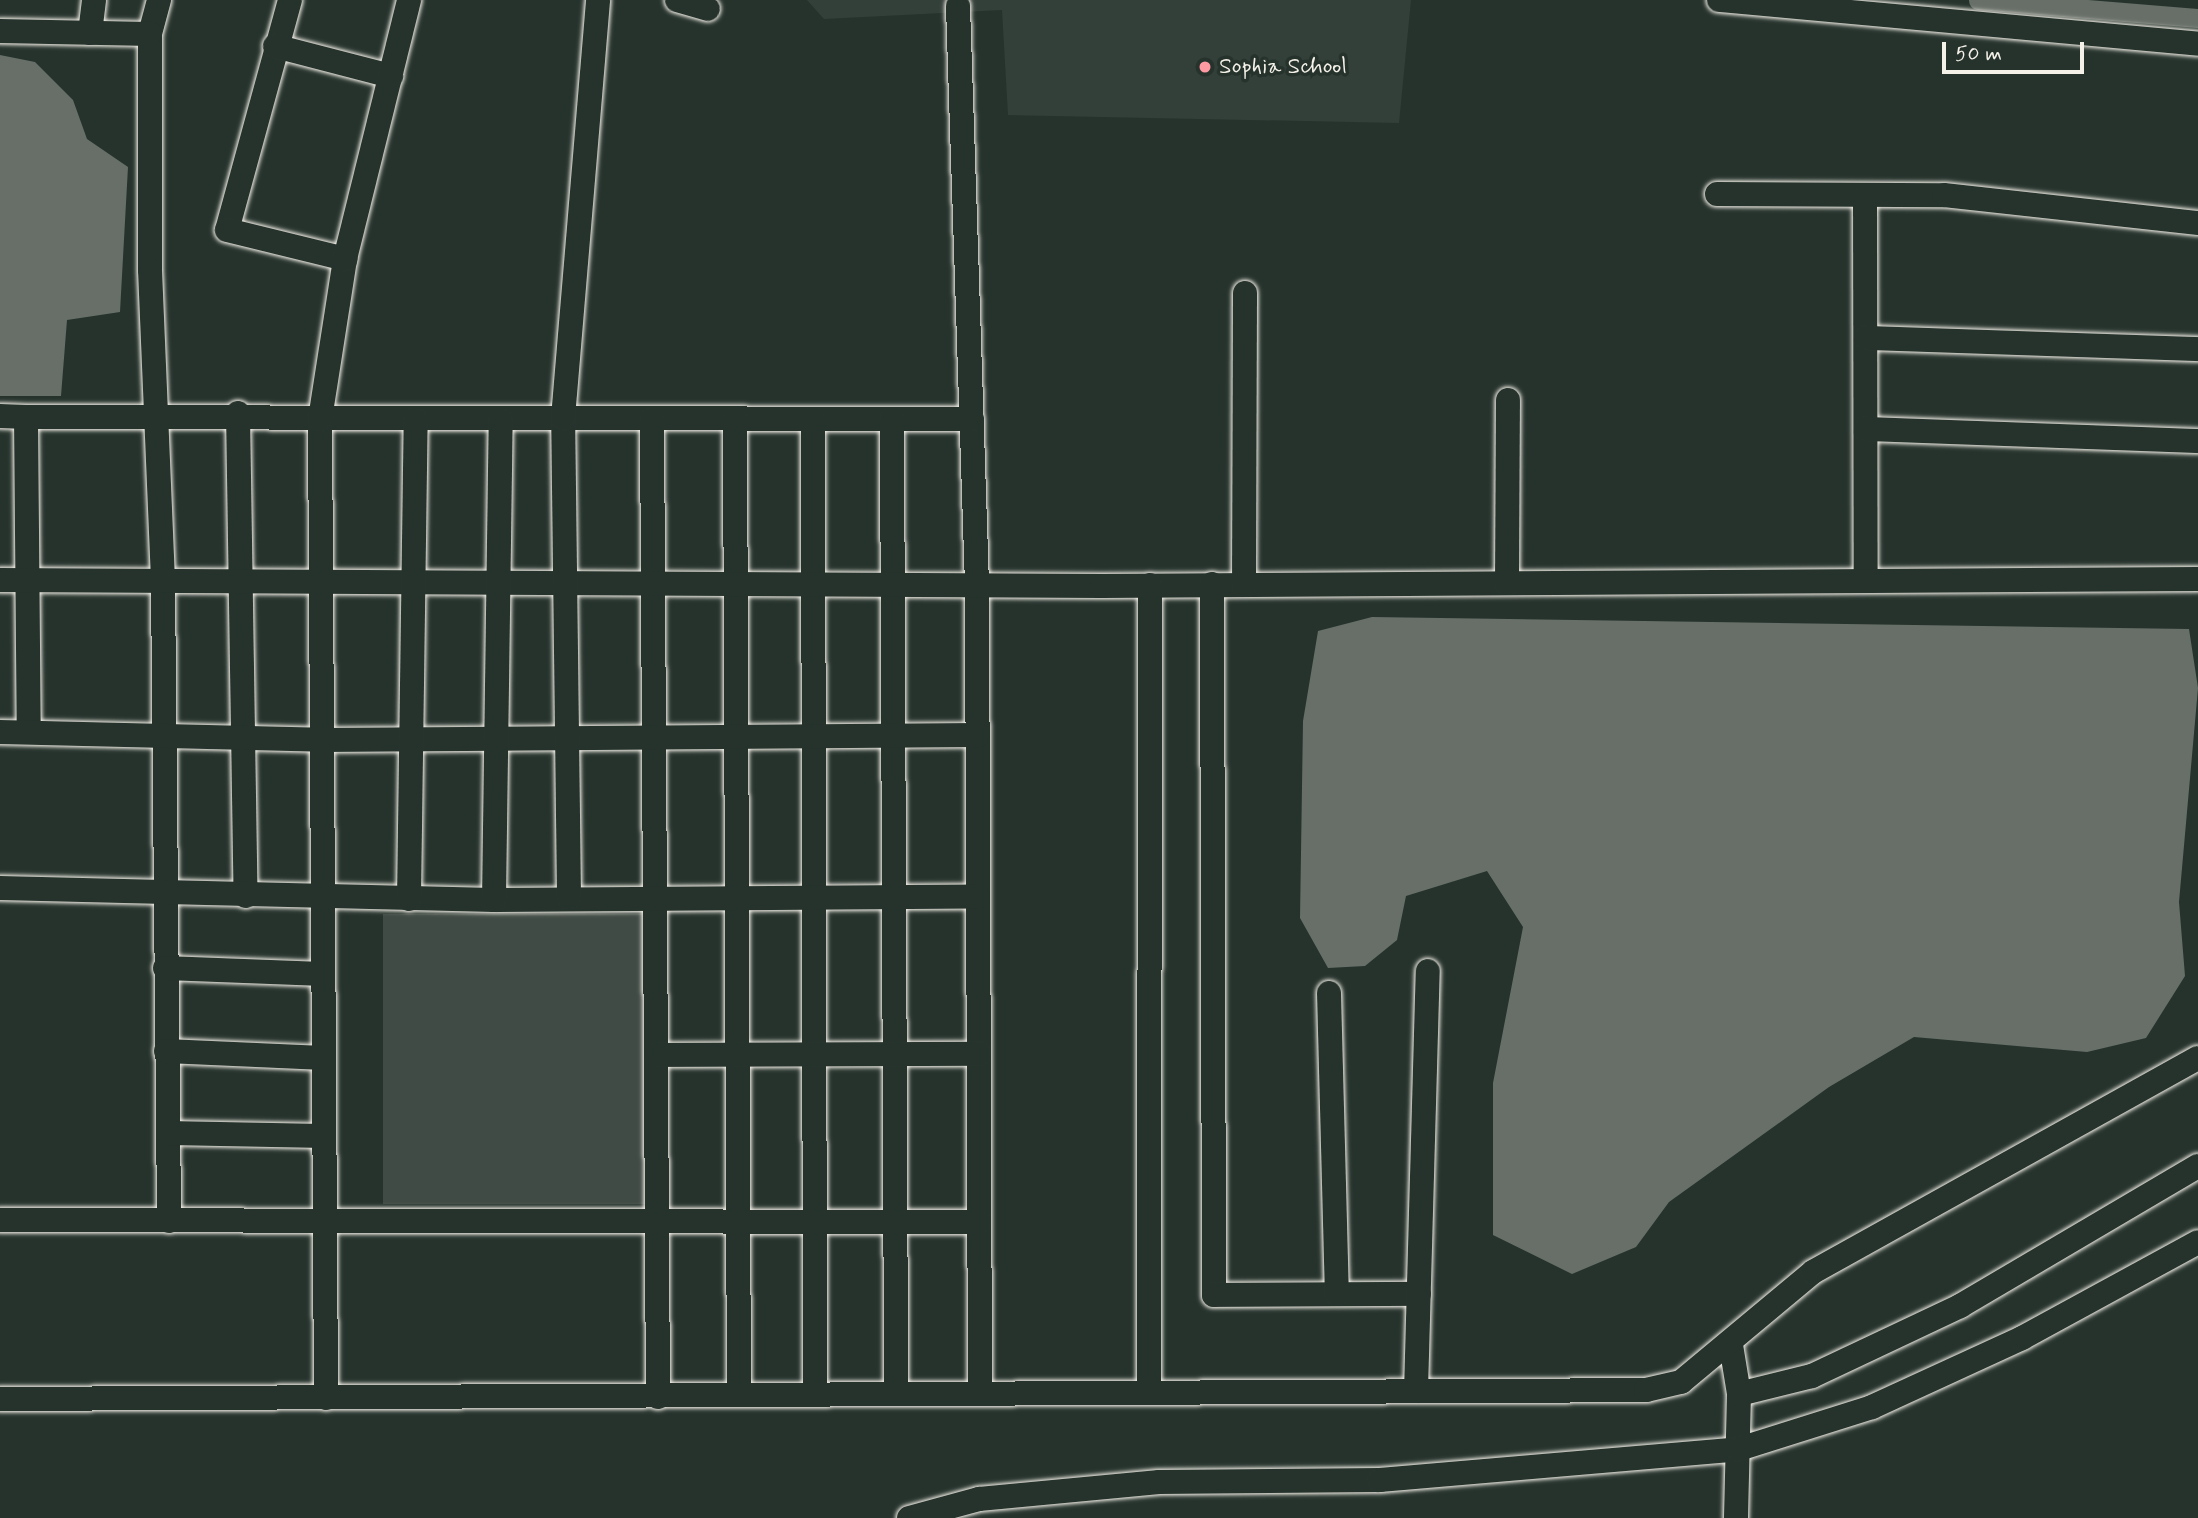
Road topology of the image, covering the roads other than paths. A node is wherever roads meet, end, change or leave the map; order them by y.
1 (94, 0) edge
2 (159, 0) edge
3 (290, 0) edge
4 (409, 0) edge
5 (598, 0) edge
6 (677, 0) edge
7 (1719, 0) edge
8 (958, 6) dead end
9 (708, 9) dead end
10 (0, 31) edge
11 (90, 33) junction
12 (150, 34) junction
13 (2198, 44) edge
14 (275, 46) junction
15 (391, 76) junction
16 (1717, 194) dead end
17 (1865, 197) junction
18 (2198, 223) edge
19 (345, 259) junction
20 (1245, 293) dead end
21 (1866, 338) junction
22 (2198, 349) edge
23 (1508, 400) dead end
24 (238, 413) junction
25 (158, 414) junction
26 (0, 416) edge
27 (26, 417) junction
28 (563, 418) junction
29 (320, 419) junction
30 (735, 419) junction
31 (813, 419) junction
32 (892, 419) junction
33 (972, 419) junction
34 (416, 420) junction
35 (501, 420) junction
36 (652, 420) junction
37 (1866, 429) junction
38 (2198, 441) edge
39 (2198, 579) edge
40 (0, 580) edge
41 (27, 580) junction
42 (1866, 580) junction
43 (163, 581) junction
44 (242, 581) junction
45 (321, 581) junction
46 (498, 581) junction
47 (415, 582) junction
48 (565, 582) junction
49 (653, 582) junction
50 (736, 583) junction
51 (811, 583) junction
52 (1507, 583) junction
53 (896, 584) junction
54 (977, 584) junction
55 (1212, 584) junction
56 (1244, 584) junction
57 (1150, 585) junction
58 (0, 732) edge
59 (29, 732) junction
60 (165, 734) junction
61 (978, 735) junction
62 (897, 736) junction
63 (243, 737) junction
64 (654, 737) junction
65 (736, 737) junction
66 (812, 737) junction
67 (496, 738) junction
68 (567, 738) junction
69 (412, 739) junction
70 (322, 740) junction
71 (0, 888) edge
72 (164, 894) junction
73 (246, 896) junction
74 (569, 897) junction
75 (655, 897) junction
76 (737, 897) junction
77 (813, 897) junction
78 (896, 897) junction
79 (978, 897) junction
80 (322, 898) junction
81 (409, 899) junction
82 (494, 900) junction
83 (165, 968) junction
84 (1428, 971) dead end
85 (323, 974) junction
86 (1329, 993) dead end
87 (166, 1051) junction
88 (979, 1054) junction
89 (656, 1055) junction
90 (895, 1055) junction
91 (814, 1056) junction
92 (737, 1057) junction
93 (324, 1058) junction
94 (2198, 1058) edge
95 (167, 1133) junction
96 (324, 1136) junction
97 (2198, 1166) edge
98 (0, 1220) edge
99 (169, 1221) junction
100 (325, 1222) junction
101 (657, 1222) junction
102 (738, 1222) junction
103 (815, 1222) junction
104 (894, 1222) junction
105 (979, 1222) junction
106 (2198, 1242) edge
107 (1337, 1294) junction
108 (1419, 1294) junction
109 (1731, 1345) junction
110 (1416, 1391) junction
111 (980, 1392) junction
112 (1149, 1392) junction
113 (896, 1393) junction
114 (816, 1394) junction
115 (1739, 1394) junction
116 (739, 1395) junction
117 (658, 1397) junction
118 (326, 1398) junction
119 (0, 1399) edge
120 (1739, 1449) junction
121 (909, 1518) edge
122 (1736, 1518) edge

1 - 11 street
2 - 12 street
3 - 14 street
4 - 15 street
5 - 28 street
6 - 9 street
7 - 13 street
8 - 33 street
10 - 11 street
11 - 12 street
12 - 25 street
14 - 15 street
14 - 19 street
15 - 19 street
16 - 17 street
17 - 18 street
17 - 21 street
19 - 29 street
20 - 56 street
21 - 22 street
21 - 37 street
23 - 52 street
24 - 25 street
24 - 29 street
24 - 44 street
25 - 27 street
25 - 43 street
26 - 27 street
27 - 41 street
28 - 35 street
28 - 36 street
28 - 48 street
29 - 34 street
29 - 45 street
30 - 31 street
30 - 36 street
30 - 50 street
31 - 32 street
31 - 51 street
32 - 33 street
32 - 53 street
33 - 54 street
34 - 35 street
34 - 47 street
35 - 46 street
36 - 49 street
37 - 38 street
37 - 42 street
39 - 42 street
40 - 41 street
41 - 43 street
41 - 59 street
42 - 52 street
43 - 44 street
43 - 60 street
44 - 45 street
44 - 63 street
45 - 47 street
45 - 70 street
46 - 47 street
46 - 48 street
46 - 67 street
47 - 69 street
48 - 49 street
48 - 68 street
49 - 50 street
49 - 64 street
50 - 51 street
50 - 65 street
51 - 53 street
51 - 66 street
52 - 56 street
53 - 54 street
53 - 62 street
54 - 57 street
54 - 61 street
55 - 56 street
55 - 57 street
55 - 107 street
57 - 112 street
58 - 59 street
59 - 60 street
60 - 63 street
60 - 72 street
61 - 62 street
61 - 79 street
62 - 66 street
62 - 78 street
63 - 70 street
63 - 73 street
64 - 65 street
64 - 68 street
64 - 75 street
65 - 66 street
65 - 76 street
66 - 77 street
67 - 68 street
67 - 69 street
67 - 82 street
68 - 74 street
69 - 70 street
69 - 81 street
70 - 80 street
71 - 72 street
72 - 73 street
72 - 83 street
73 - 80 street
74 - 75 street
74 - 82 street
75 - 76 street
75 - 89 street
76 - 77 street
76 - 92 street
77 - 78 street
77 - 91 street
78 - 79 street
78 - 90 street
79 - 88 street
80 - 81 street
80 - 85 street
81 - 82 street
83 - 85 street
83 - 87 street
84 - 108 street
85 - 93 street
86 - 107 street
87 - 93 street
87 - 95 street
88 - 90 street
88 - 105 street
89 - 92 street
89 - 101 street
90 - 91 street
90 - 104 street
91 - 92 street
91 - 103 street
92 - 102 street
93 - 96 street
94 - 109 street
95 - 96 street
95 - 99 street
96 - 100 street
97 - 115 street
98 - 99 street
99 - 100 street
100 - 101 street
100 - 118 street
101 - 102 street
101 - 117 street
102 - 103 street
102 - 116 street
103 - 104 street
103 - 114 street
104 - 105 street
104 - 113 street
105 - 111 street
106 - 120 street
107 - 108 street
108 - 110 street
109 - 110 street
109 - 115 street
110 - 112 street
111 - 112 street
111 - 113 street
113 - 114 street
114 - 116 street
115 - 120 street
116 - 117 street
117 - 118 street
118 - 119 street
120 - 121 street
120 - 122 street

